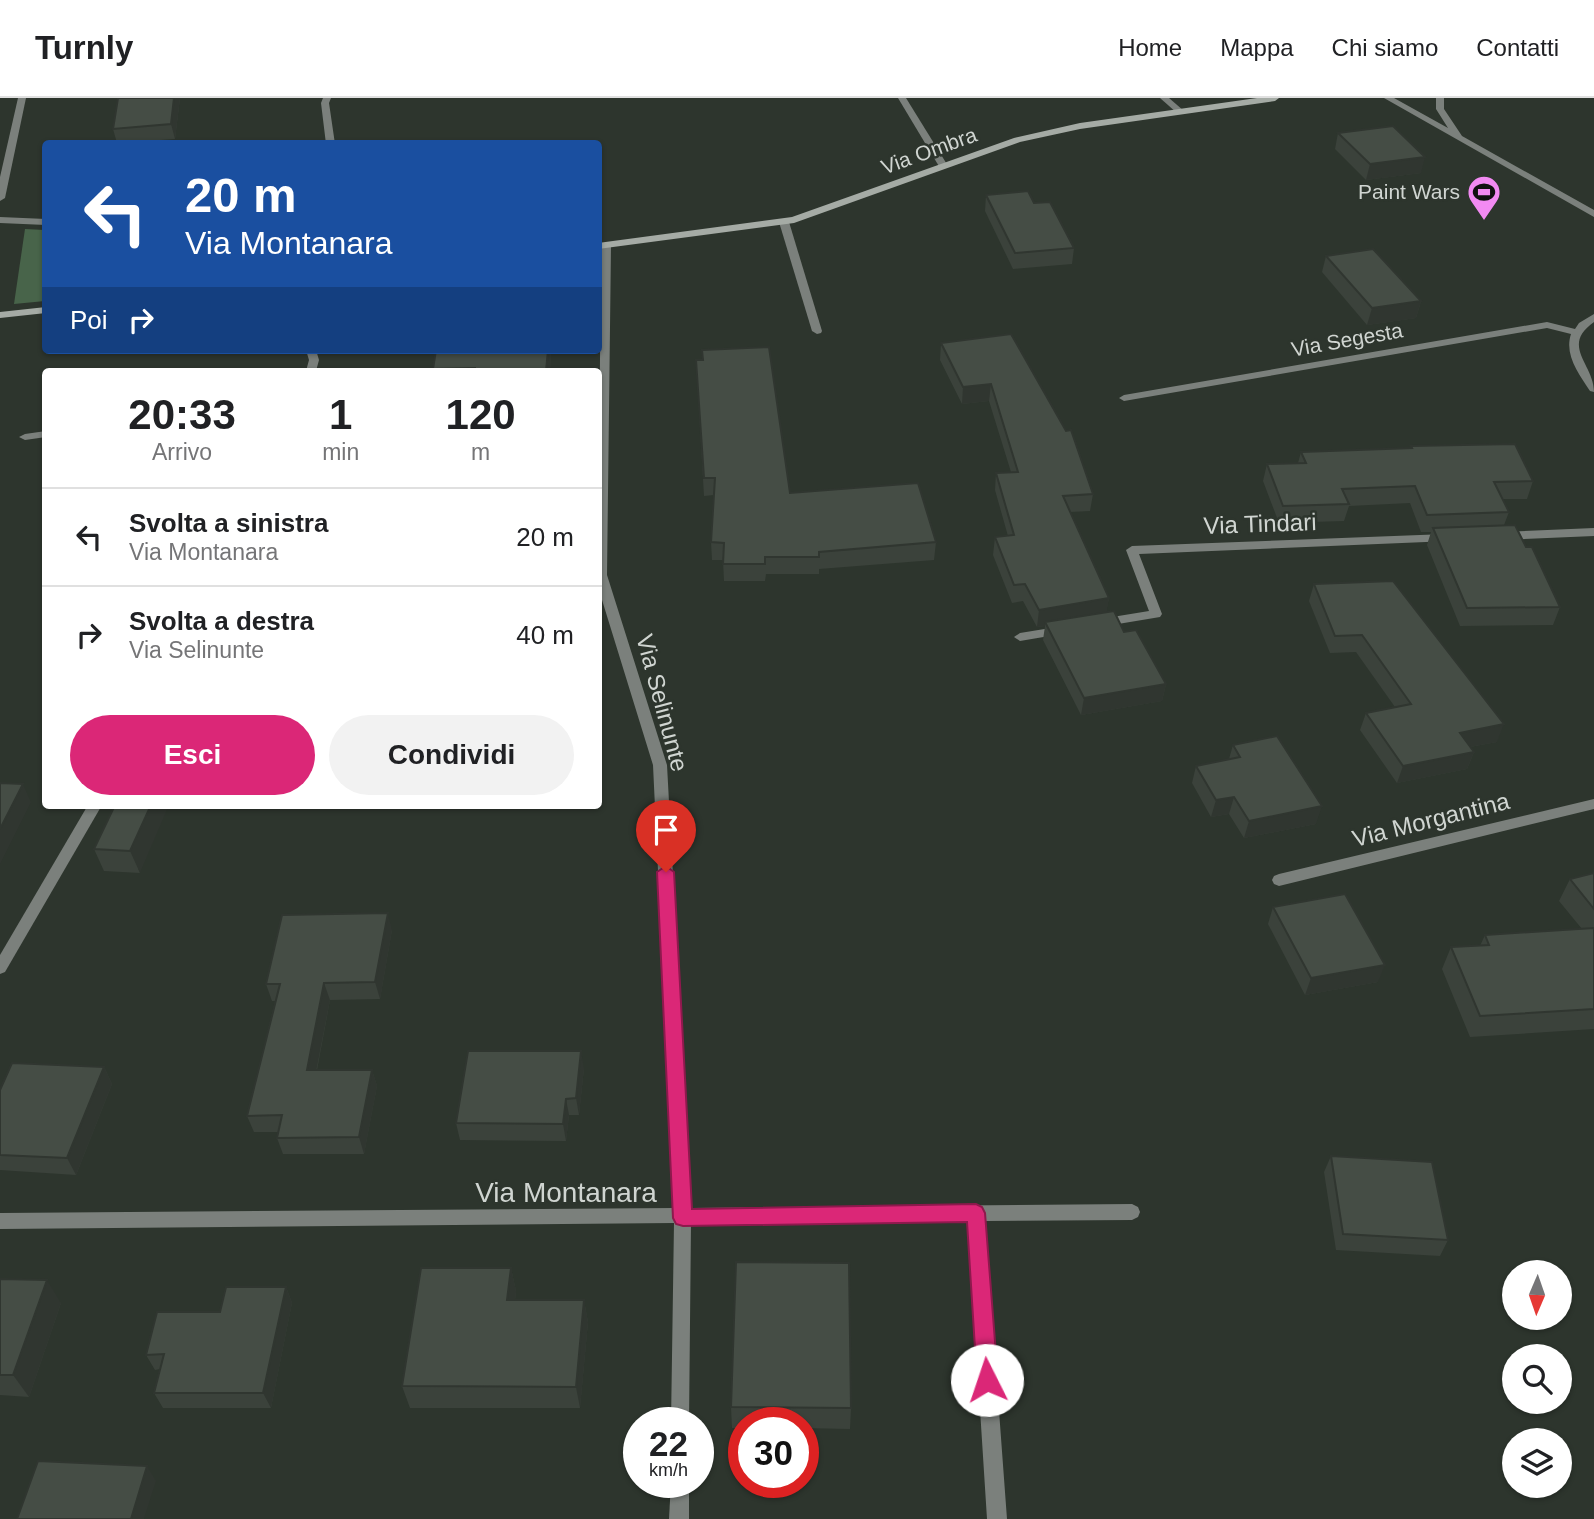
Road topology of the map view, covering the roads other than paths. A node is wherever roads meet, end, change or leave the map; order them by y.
1 (22, 98) edge
2 (327, 98) edge
3 (902, 98) edge
4 (1164, 98) edge
5 (1275, 98) edge
6 (1388, 98) edge
7 (1440, 98) edge
8 (1180, 111) junction
9 (1458, 138) junction
10 (331, 140) edge
11 (943, 166) junction
12 (0, 198) edge
13 (1594, 214) edge
14 (0, 220) edge
15 (42, 222) edge
16 (784, 222) junction
17 (602, 245) edge
18 (42, 310) edge
19 (0, 315) edge
20 (1594, 317) edge
21 (817, 331) dead end
22 (1576, 332) junction
23 (1594, 388) edge
24 (1124, 398) dead end
25 (42, 435) edge
26 (25, 437) dead end
27 (1594, 533) edge
28 (1485, 537) edge
29 (1458, 538) edge
30 (602, 578) edge
31 (1088, 625) edge
32 (1074, 628) edge
33 (1020, 637) dead end
34 (1594, 804) edge
35 (93, 809) edge
36 (1279, 880) dead end
37 (0, 968) edge
38 (1132, 1212) dead end
39 (976, 1213) junction
40 (683, 1218) junction
41 (0, 1221) edge
42 (680, 1407) edge
43 (680, 1498) edge
44 (679, 1519) edge
45 (997, 1519) edge

1 - 12 street
2 - 10 street
3 - 11 street
4 - 8 street
5 - 8 main road, Via Ombra
6 - 9 street
7 - 9 street
8 - 11 main road, Via Ombra
9 - 13 street
11 - 16 main road, Via Ombra
14 - 15 street
16 - 17 main road, Via Ombra
16 - 21 street
18 - 19 main road
20 - 22 street
22 - 23 street
22 - 24 street, Via Segesta
25 - 26 street
27 - 28 street
29 - 31 street, Via Tindari
30 - 40 street, Via Selinunte
32 - 33 street
34 - 36 street, Via Morgantina
35 - 37 street
38 - 39 street, Via Montanara
39 - 40 street, Via Montanara
39 - 45 street
40 - 41 street, Via Montanara
40 - 42 street, Via Selinunte
43 - 44 street

